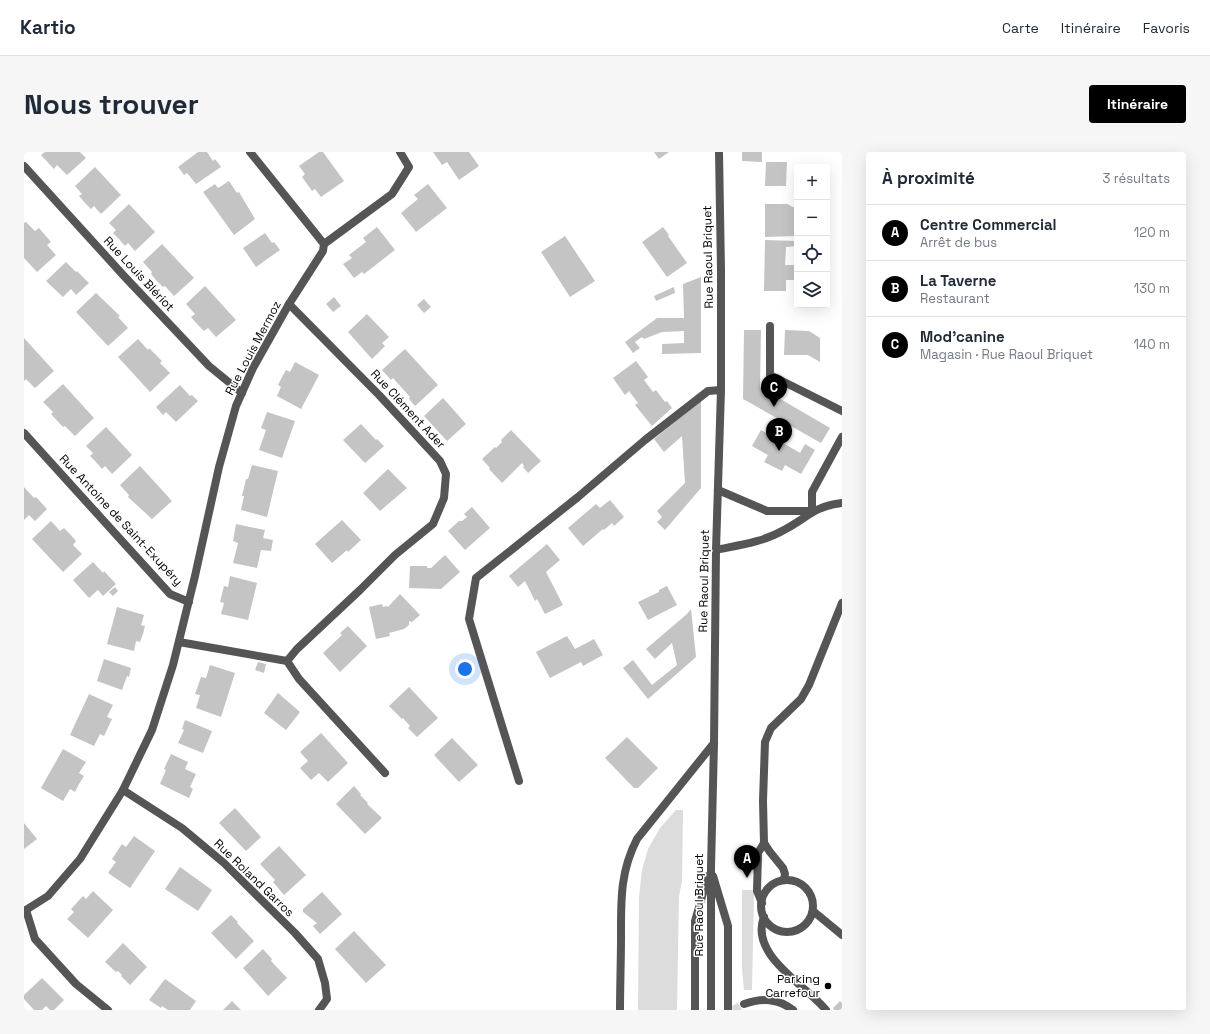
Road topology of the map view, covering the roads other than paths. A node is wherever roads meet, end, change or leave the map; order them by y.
1 (250, 152) edge
2 (400, 152) edge
3 (719, 152) edge
4 (24, 166) edge
5 (324, 244) junction
6 (289, 304) junction
7 (770, 326) dead end
8 (721, 390) junction
9 (242, 393) junction
10 (842, 411) edge
11 (24, 433) edge
12 (842, 437) edge
13 (718, 490) junction
14 (842, 503) edge
15 (812, 511) junction
16 (716, 550) junction
17 (189, 602) junction
18 (842, 603) edge
19 (179, 642) junction
20 (287, 660) junction
21 (714, 743) junction
22 (385, 772) dead end
23 (519, 781) dead end
24 (123, 790) junction
25 (764, 843) junction
26 (711, 868) junction
27 (784, 880) junction
28 (762, 903) junction
29 (25, 910) edge
30 (813, 911) junction
31 (764, 917) junction
32 (842, 935) edge
33 (744, 1004) tunnel mouth
34 (108, 1010) edge
35 (319, 1010) edge
36 (620, 1010) edge
37 (695, 1010) edge
38 (711, 1010) edge
39 (728, 1010) edge
40 (793, 1010) edge
41 (826, 1010) edge

1 - 5 street
2 - 5 street, Rue Louis Mermoz
3 - 8 street, Rue Raoul Briquet
4 - 9 street, Rue Louis Blériot
5 - 6 street, Rue Louis Mermoz
6 - 9 street, Rue Louis Mermoz
6 - 20 street, Rue Clément Ader
7 - 10 street
8 - 13 street, Rue Raoul Briquet
8 - 23 street
9 - 17 street, Rue Louis Mermoz
11 - 17 street, Rue Antoine de Saint-Exupéry
12 - 15 street
13 - 15 street
13 - 16 street, Rue Raoul Briquet
14 - 15 street
15 - 16 street
16 - 21 street, Rue Raoul Briquet
17 - 19 street
18 - 25 street
19 - 20 street
19 - 24 street
20 - 22 street
21 - 26 street, Rue Raoul Briquet
21 - 36 street
24 - 29 street
24 - 35 street, Rue Roland Garros
25 - 27 street
25 - 28 street
26 - 37 street
26 - 38 street, Rue Raoul Briquet
26 - 39 street
27 - 28 street
27 - 30 street
28 - 31 street
29 - 34 street
30 - 31 street
30 - 32 street
31 - 41 street
33 - 40 street

